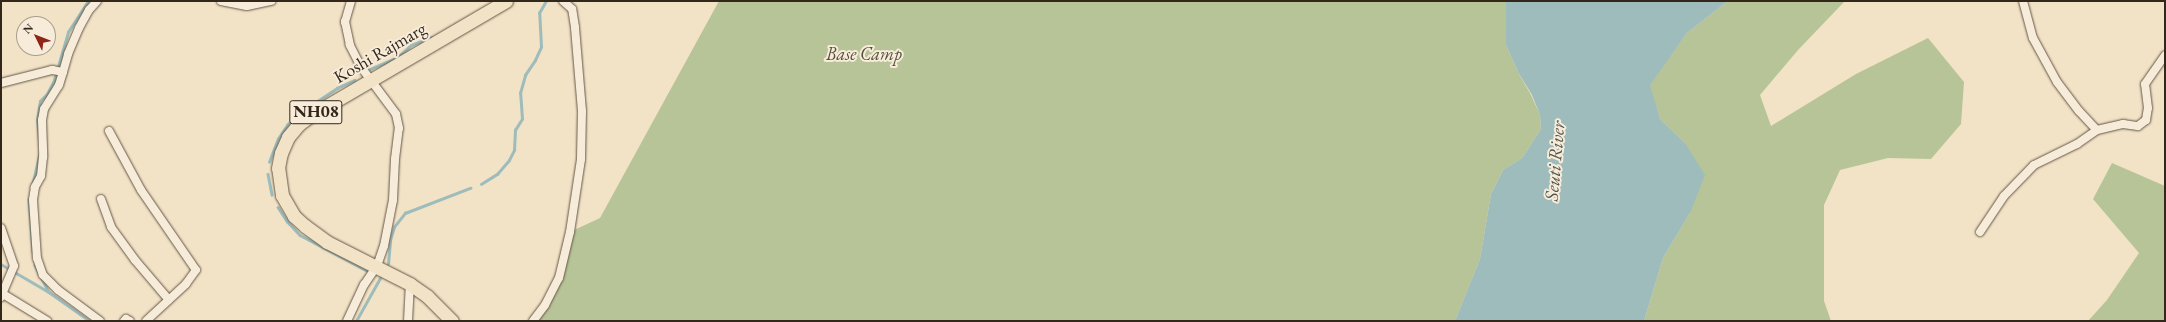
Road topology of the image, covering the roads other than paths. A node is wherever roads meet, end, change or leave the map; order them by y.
1 (97, 1) edge
2 (221, 1) edge
3 (271, 1) edge
4 (351, 1) edge
5 (506, 1) edge
6 (563, 1) edge
7 (2022, 1) edge
8 (2165, 55) edge
9 (58, 71) junction
10 (370, 80) junction
11 (1, 83) edge
12 (2097, 130) junction
13 (110, 131) dead end
14 (101, 199) dead end
15 (1, 228) edge
16 (1980, 232) dead end
17 (377, 266) junction
18 (410, 284) junction
19 (2, 296) edge
20 (169, 300) junction
21 (47, 321) edge
22 (100, 321) edge
23 (124, 321) edge
24 (130, 321) edge
25 (146, 321) edge
26 (347, 321) edge
27 (408, 321) edge
28 (452, 321) edge
29 (533, 321) edge

1 - 9 street
2 - 3 street
4 - 10 street
5 - 10 main road, Koshi Rajmarg / NH08
6 - 29 street
7 - 12 street
8 - 12 street
9 - 11 street
9 - 22 street
10 - 17 street
10 - 17 main road, Koshi Rajmarg / NH08
12 - 16 street
13 - 20 street
14 - 20 street
15 - 19 street
17 - 18 main road, Koshi Rajmarg / NH08
17 - 26 street
18 - 27 street
18 - 28 main road, Koshi Rajmarg / NH08
19 - 21 street
20 - 25 street
23 - 24 street

